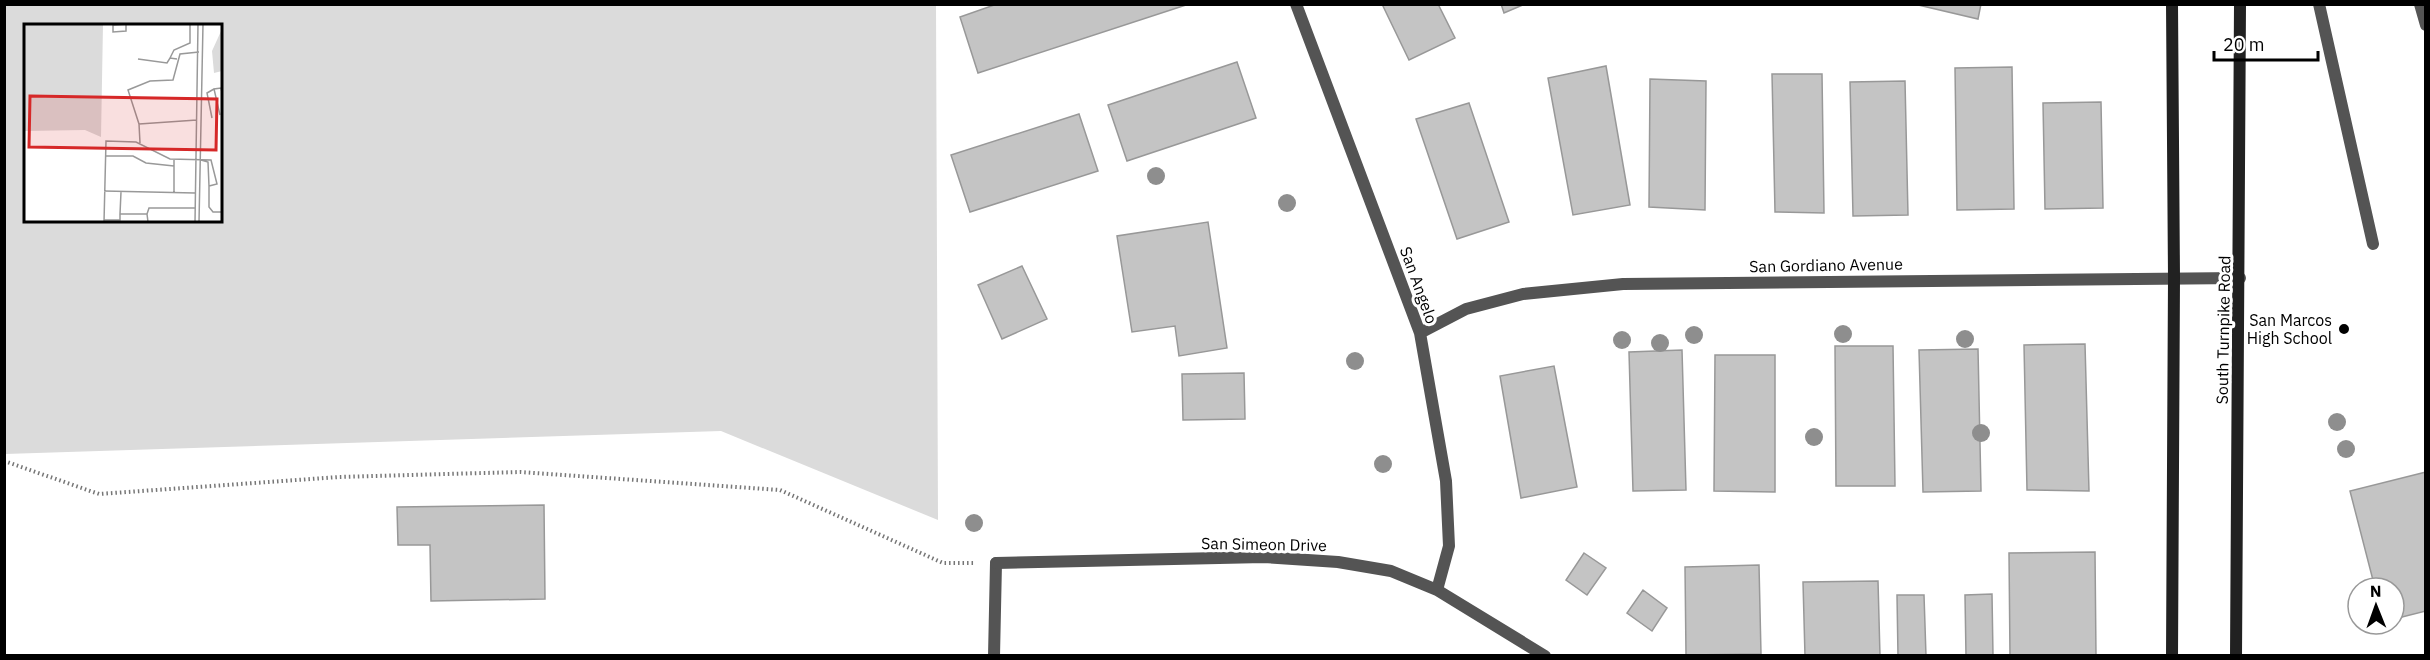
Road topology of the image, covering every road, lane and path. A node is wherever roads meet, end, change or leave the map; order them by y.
1 (1296, 4) edge
2 (2172, 4) edge
3 (2240, 4) edge
4 (2319, 4) edge
5 (2420, 4) edge
6 (2426, 25) edge
7 (2373, 244) dead end
8 (2174, 278) junction
9 (2240, 278) junction
10 (1420, 333) junction
11 (4, 461) edge
12 (996, 563) junction
13 (1437, 590) junction
14 (994, 656) edge
15 (1545, 656) edge
16 (2172, 656) edge
17 (2236, 656) edge

1 - 10 street, San Angelo
2 - 8 main road
3 - 9 main road, South Turnpike Road
4 - 7 street
5 - 6 street
8 - 9 street, San Gordiano Avenue
8 - 10 street, San Gordiano Avenue
8 - 16 main road
9 - 17 main road, South Turnpike Road
10 - 13 street, San Angelo
11 - 12 path
12 - 13 street, San Simeon Drive
12 - 14 street
13 - 15 street, San Simeon Drive

